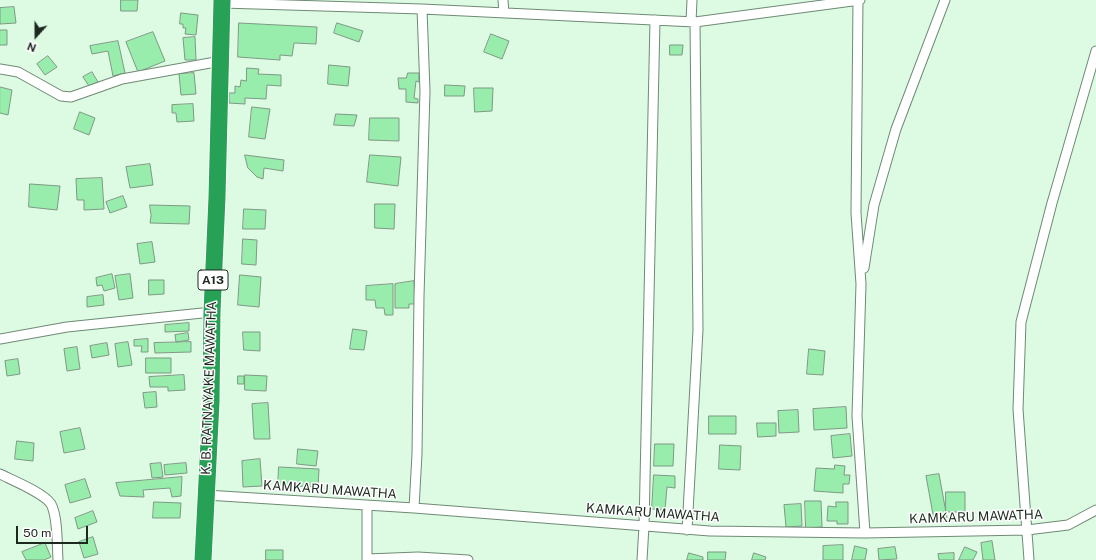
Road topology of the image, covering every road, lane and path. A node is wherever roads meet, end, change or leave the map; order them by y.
1 (503, 0) edge
2 (692, 0) edge
3 (859, 0) edge
4 (946, 0) edge
5 (222, 2) edge
6 (422, 9) junction
7 (504, 13) junction
8 (655, 20) junction
9 (693, 22) junction
10 (1096, 51) edge
11 (220, 61) junction
12 (0, 69) edge
13 (861, 284) junction
14 (212, 312) junction
15 (0, 339) edge
16 (0, 474) edge
17 (206, 495) junction
18 (367, 506) junction
19 (414, 508) junction
20 (1096, 510) edge
21 (644, 526) junction
22 (687, 530) junction
23 (1027, 530) junction
24 (865, 533) junction
25 (367, 559) edge
26 (58, 560) edge
27 (203, 560) edge
28 (468, 560) edge
29 (642, 560) edge
30 (1029, 560) edge

1 - 7 street
2 - 9 street
3 - 9 street
3 - 13 street
4 - 13 street
5 - 6 street
5 - 11 highway, K. B. RATNAYAKE MAWATHA / A13
6 - 7 street
6 - 19 street
7 - 8 street
8 - 9 street
8 - 21 street
9 - 22 street
10 - 23 street
11 - 12 street
11 - 14 highway, K. B. RATNAYAKE MAWATHA / A13
13 - 24 street
14 - 15 street
14 - 17 highway, K. B. RATNAYAKE MAWATHA / A13
16 - 26 street
17 - 18 street, KAMKARU MAWATHA
17 - 27 highway, K. B. RATNAYAKE MAWATHA / A13
18 - 19 street, KAMKARU MAWATHA
18 - 25 street
19 - 21 street, KAMKARU MAWATHA
20 - 23 street, KAMKARU MAWATHA
21 - 22 street, KAMKARU MAWATHA
21 - 29 street
22 - 24 street, KAMKARU MAWATHA
23 - 24 street, KAMKARU MAWATHA
23 - 30 street
25 - 28 street

